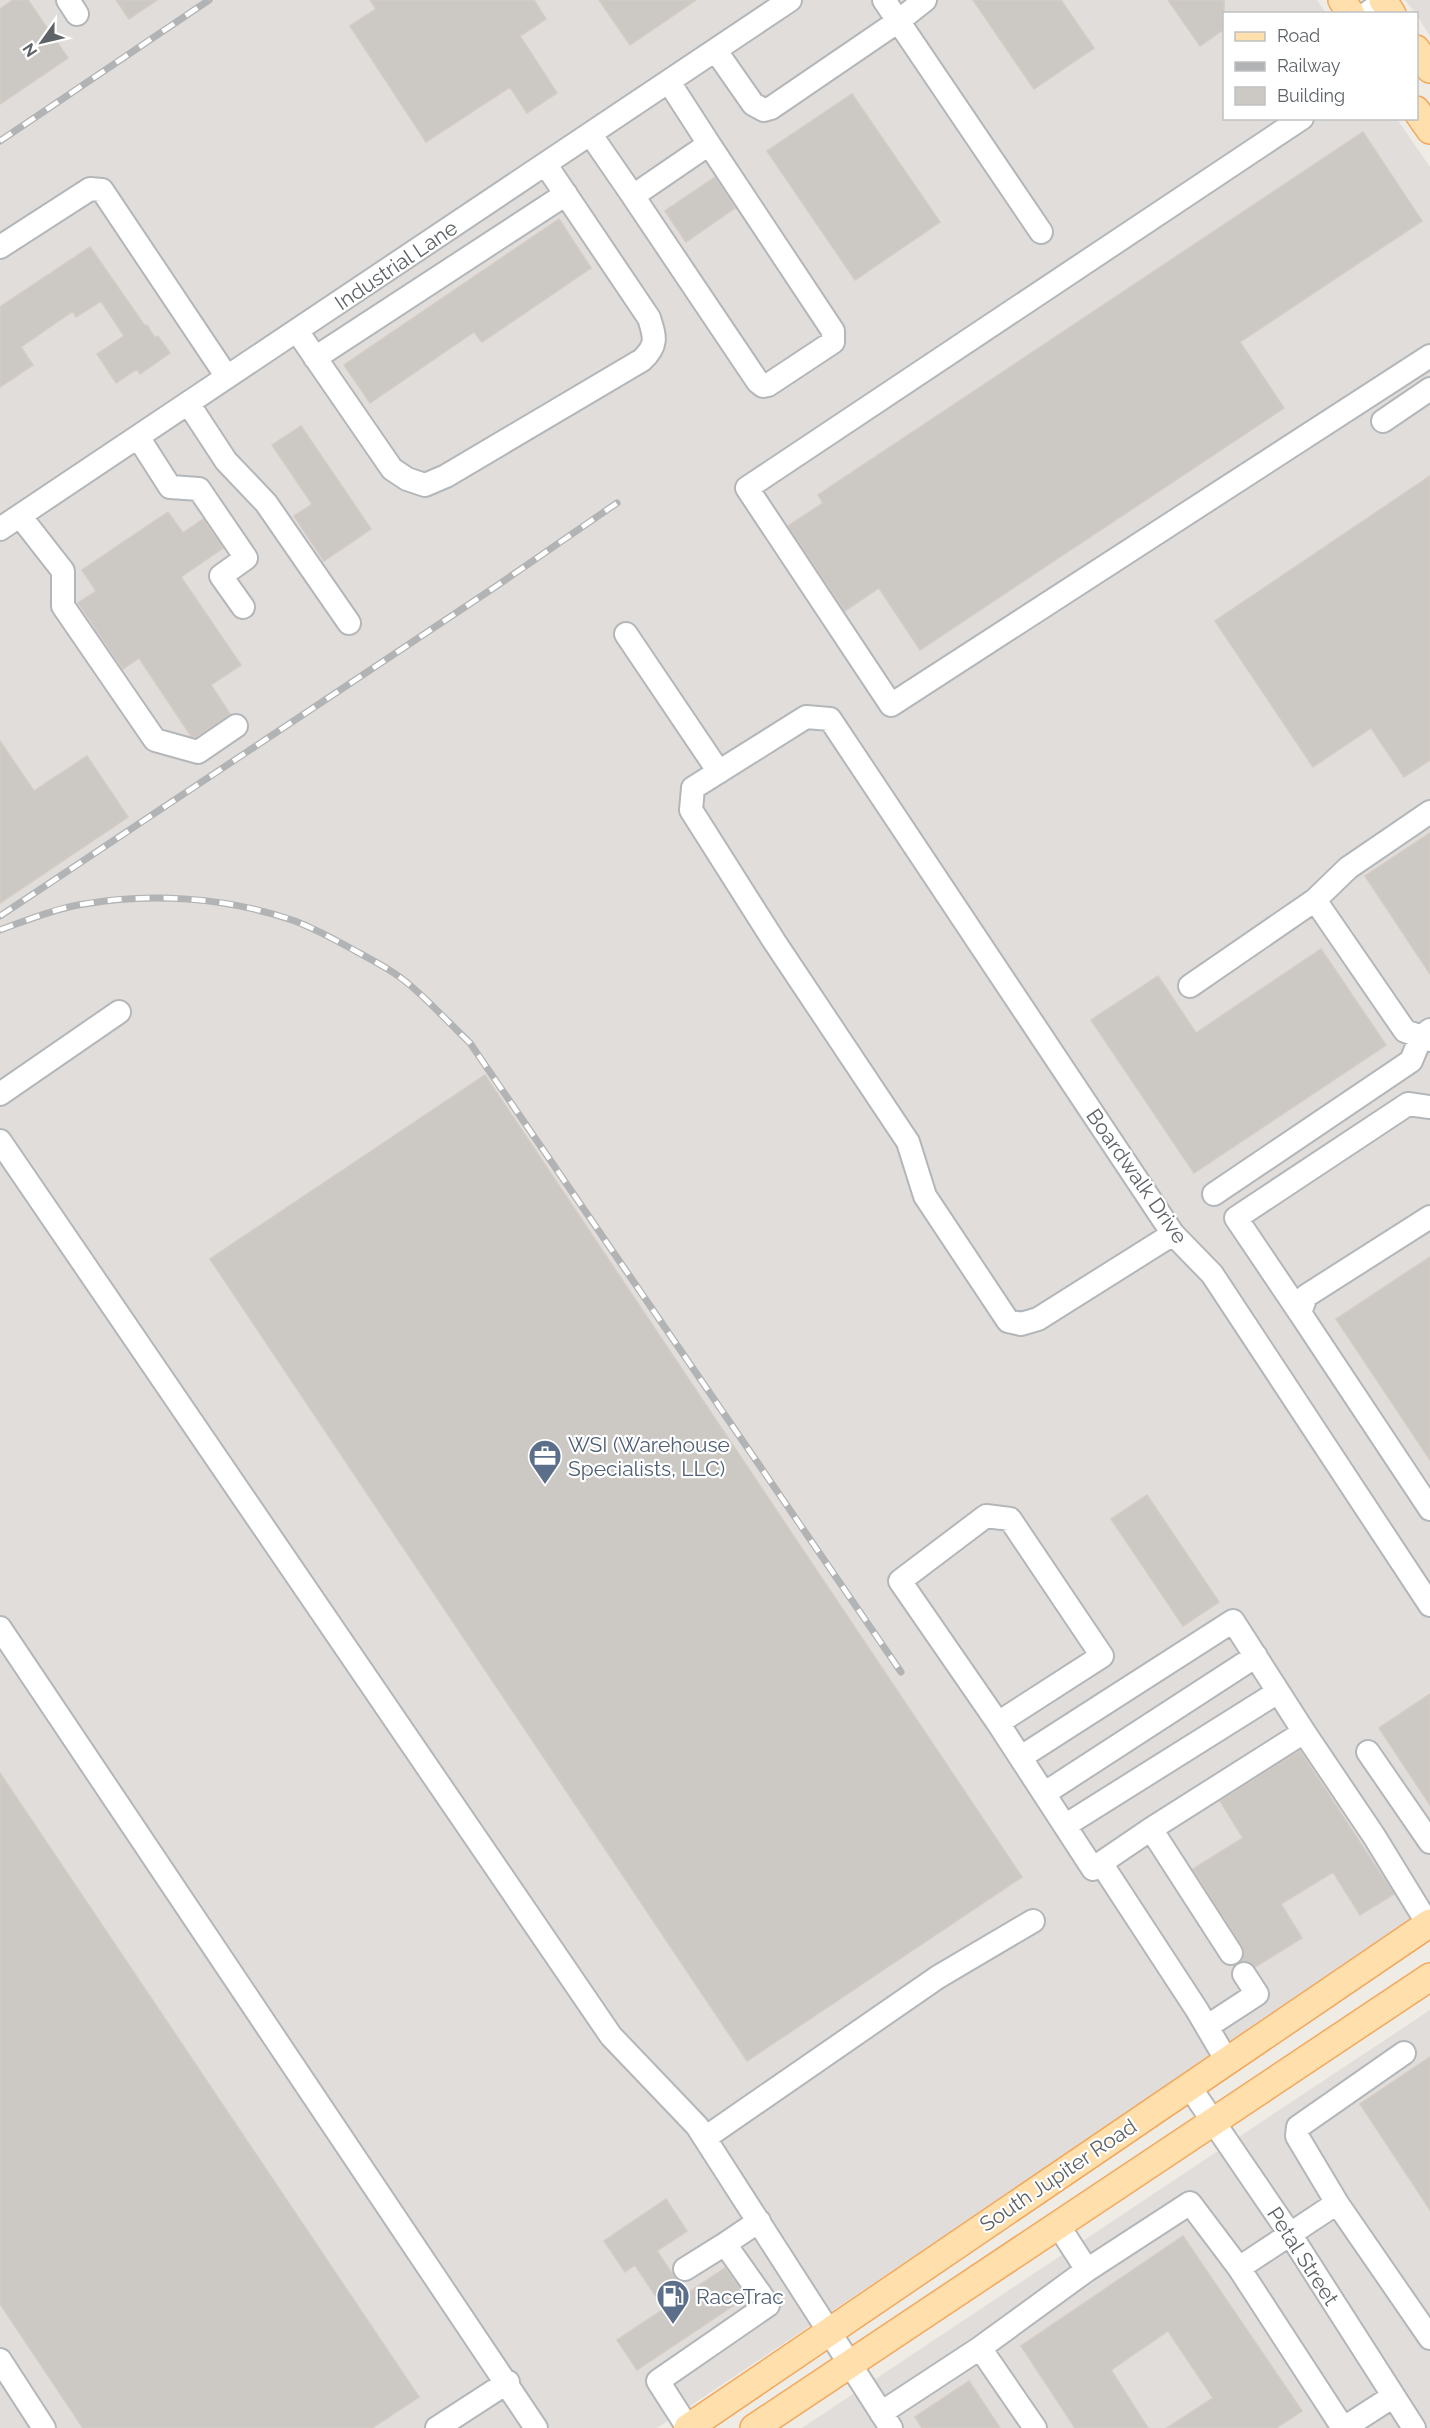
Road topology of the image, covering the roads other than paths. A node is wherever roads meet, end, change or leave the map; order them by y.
1 (790, 0) edge
2 (884, 0) edge
3 (925, 0) edge
4 (897, 22) junction
5 (716, 51) junction
6 (1418, 52) edge
7 (1430, 69) edge
8 (669, 82) junction
9 (1418, 113) edge
10 (1299, 120) edge
11 (1430, 130) edge
12 (591, 135) junction
13 (709, 144) junction
14 (546, 165) junction
15 (566, 194) junction
16 (633, 196) junction
17 (446, 231) junction
18 (1041, 232) dead end
19 (0, 247) edge
20 (465, 260) junction
21 (297, 331) junction
22 (1430, 356) edge
23 (315, 358) junction
24 (227, 377) junction
25 (1430, 389) edge
26 (188, 403) junction
27 (1383, 421) dead end
28 (138, 437) junction
29 (20, 516) junction
30 (0, 529) edge
31 (243, 607) dead end
32 (349, 623) dead end
33 (626, 634) dead end
34 (236, 726) dead end
35 (719, 772) junction
36 (1430, 812) edge
37 (1315, 900) junction
38 (1190, 986) dead end
39 (119, 1012) dead end
40 (1427, 1035) edge
41 (0, 1095) edge
42 (1430, 1107) edge
43 (0, 1141) edge
44 (1214, 1194) dead end
45 (1430, 1217) edge
46 (1173, 1234) junction
47 (1300, 1313) junction
48 (1430, 1509) edge
49 (1430, 1605) edge
50 (0, 1628) edge
51 (1256, 1656) junction
52 (1278, 1692) junction
53 (998, 1723) junction
54 (1304, 1732) junction
55 (1368, 1752) dead end
56 (1021, 1757) junction
57 (1045, 1793) junction
58 (1066, 1825) junction
59 (1151, 1829) junction
60 (1430, 1842) edge
61 (1101, 1863) junction
62 (1033, 1921) dead end
63 (1429, 1925) edge
64 (1231, 1953) dead end
65 (1244, 1974) dead end
66 (1430, 1977) edge
67 (1202, 2018) junction
68 (1404, 2053) dead end
69 (1227, 2061) junction
70 (1189, 2086) junction
71 (1213, 2122) junction
72 (705, 2138) junction
73 (1337, 2203) junction
74 (759, 2221) junction
75 (1058, 2225) junction
76 (1290, 2234) junction
77 (725, 2244) junction
78 (1239, 2268) junction
79 (685, 2270) dead end
80 (1087, 2270) junction
81 (831, 2330) junction
82 (1430, 2338) edge
83 (980, 2348) junction
84 (0, 2360) edge
85 (850, 2362) junction
86 (507, 2382) junction
87 (9, 2392) edge
88 (1392, 2397) junction
89 (886, 2420) edge
90 (460, 2422) edge
91 (44, 2428) edge
92 (437, 2428) edge
93 (536, 2428) edge
94 (688, 2428) edge
95 (754, 2428) edge
96 (1035, 2428) edge
97 (1344, 2428) edge
98 (1414, 2428) edge

1 - 5 street, Industrial Lane
2 - 4 street
3 - 4 street
4 - 5 street
4 - 18 street
5 - 8 street, Industrial Lane
6 - 7 main road
8 - 12 street, Industrial Lane
8 - 13 street
9 - 11 main road
10 - 22 street
12 - 14 street, Industrial Lane
12 - 16 street
13 - 16 street
13 - 16 street
14 - 15 street
14 - 17 street, Industrial Lane
15 - 20 street
15 - 23 street
17 - 20 street
17 - 21 street, Industrial Lane
19 - 24 street
20 - 23 street
21 - 23 street
21 - 24 street, Industrial Lane
24 - 26 street, Industrial Lane
25 - 27 street
26 - 28 street, Industrial Lane
26 - 32 street
28 - 29 street, Industrial Lane
28 - 31 street
29 - 30 street, Industrial Lane
29 - 34 street
33 - 35 street
35 - 46 street, Boardwalk Drive
35 - 46 street, Boardwalk Drive
36 - 37 street
37 - 38 street
37 - 40 street
39 - 41 street
40 - 44 street
42 - 47 street
43 - 72 street
45 - 47 street
46 - 49 street, Boardwalk Drive
47 - 48 street
50 - 86 street
51 - 52 street
51 - 56 street
51 - 57 street
52 - 54 street
52 - 58 street
53 - 53 street
53 - 56 street
54 - 59 street
54 - 63 street
55 - 60 street
56 - 57 street
57 - 58 street
58 - 61 street
59 - 61 street
59 - 64 street
61 - 67 street
62 - 72 street
63 - 69 main road, South Jupiter Road
65 - 67 street
66 - 71 main road, South Jupiter Road
67 - 69 street
68 - 73 street
69 - 70 main road, South Jupiter Road
70 - 71 street, Petal Street
70 - 81 main road, South Jupiter Road
71 - 75 main road, South Jupiter Road
71 - 76 street, Petal Street
72 - 74 street
73 - 76 street
73 - 82 street
74 - 77 street
74 - 81 street
75 - 80 street
75 - 85 main road, South Jupiter Road
76 - 78 street
76 - 88 street, Petal Street
77 - 79 street
77 - 94 street
78 - 80 street
78 - 97 street
80 - 83 street
81 - 85 street
81 - 94 main road, South Jupiter Road
83 - 89 street
83 - 96 street
84 - 87 street
85 - 89 street
85 - 95 main road, South Jupiter Road
86 - 90 street
86 - 93 street
87 - 91 street
88 - 97 street
88 - 98 street, Petal Street
90 - 92 street

